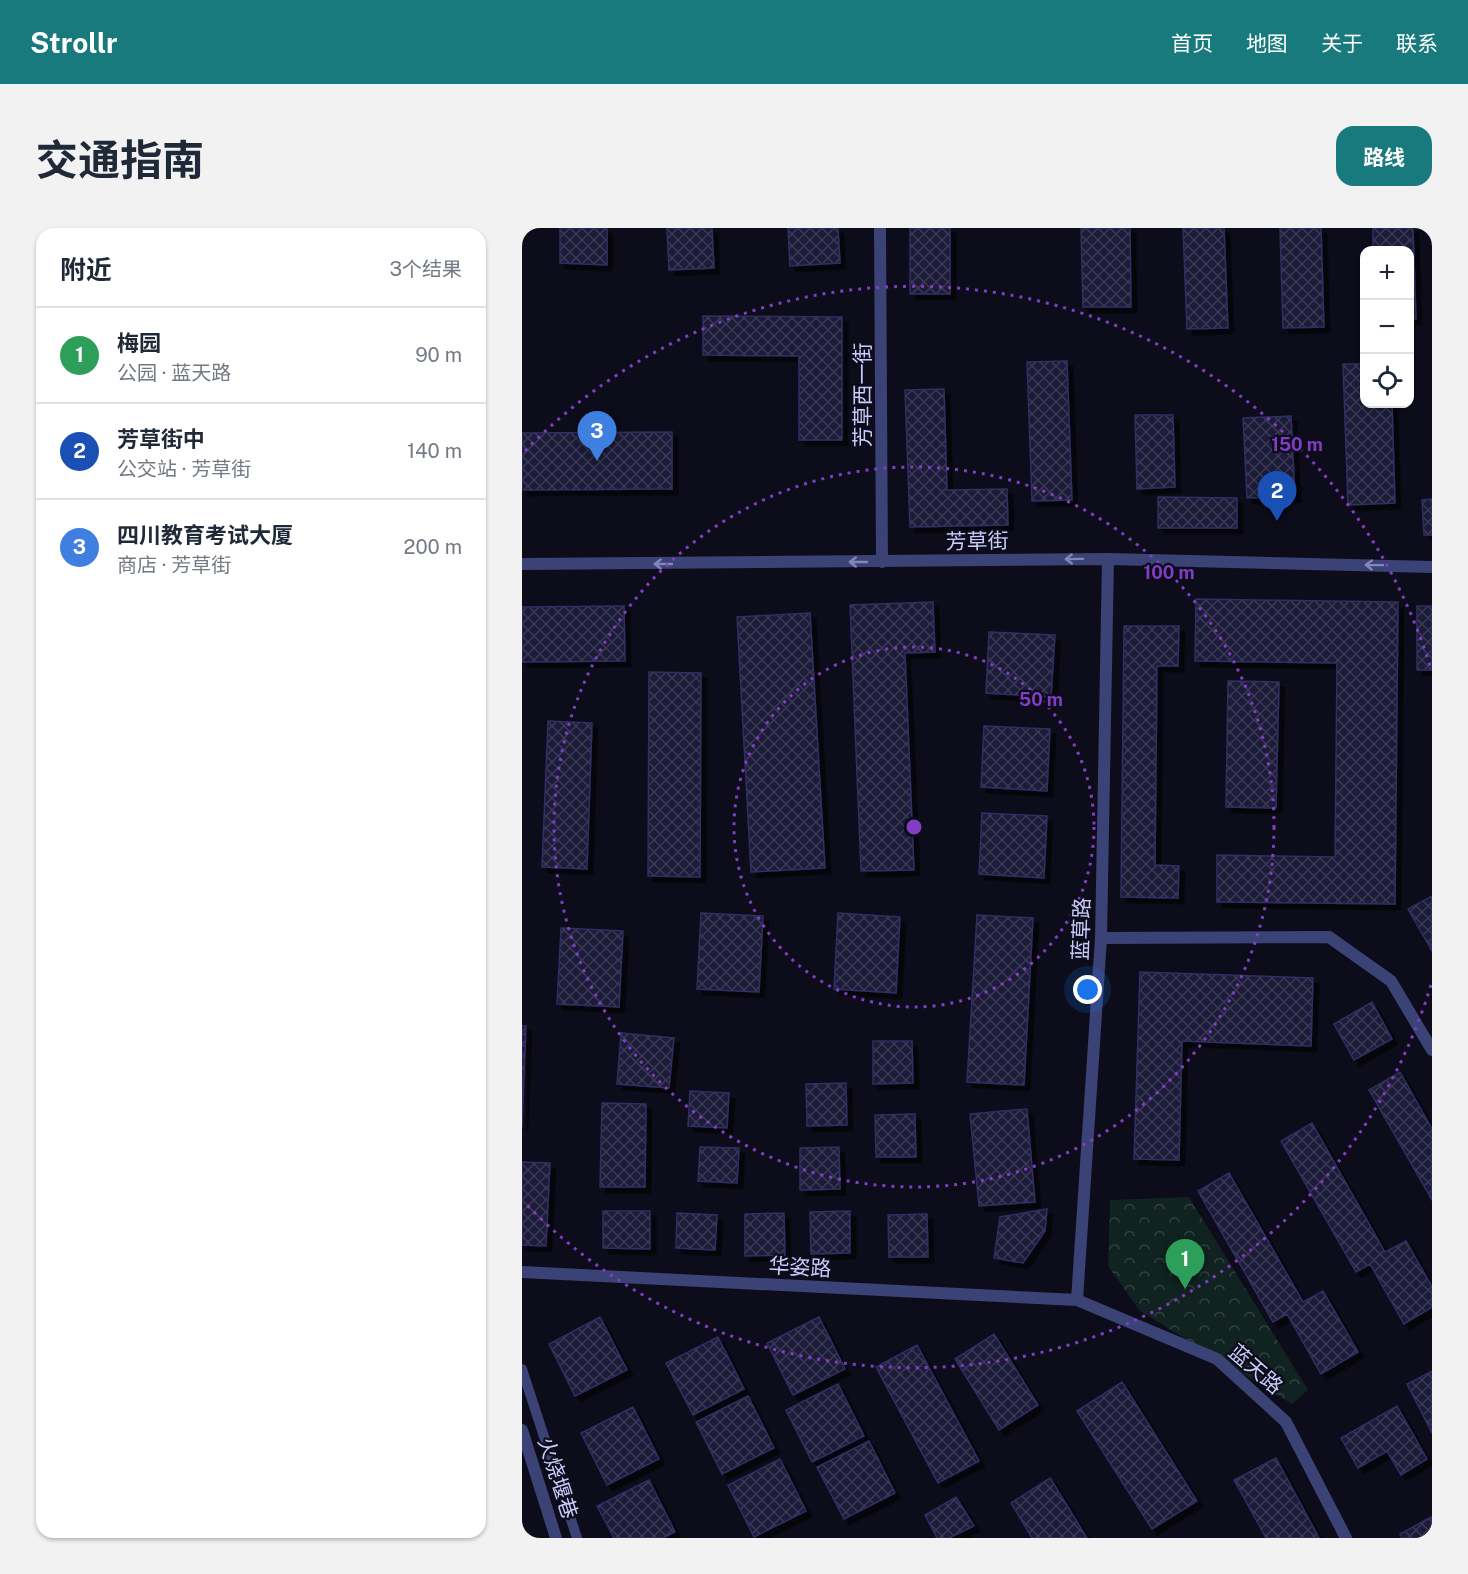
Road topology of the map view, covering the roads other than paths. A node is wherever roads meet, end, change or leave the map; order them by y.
1 (880, 228) edge
2 (1108, 559) junction
3 (882, 562) junction
4 (522, 564) edge
5 (1432, 567) edge
6 (1101, 938) junction
7 (1432, 1050) edge
8 (522, 1272) edge
9 (1077, 1300) junction
10 (522, 1369) edge
11 (522, 1430) edge
12 (556, 1538) edge
13 (576, 1538) edge
14 (1346, 1538) edge

1 - 3 street, 芳草西一街
2 -> 3 street, 芳草街
5 -> 2 street, 芳草街
2 - 6 street, 蓝草路
3 -> 4 street, 芳草街
6 - 7 street
6 - 9 street, 蓝草路
8 - 9 street, 华姿路
9 - 14 street, 蓝天路
10 - 13 lane
11 - 12 street, 火烧堰巷

